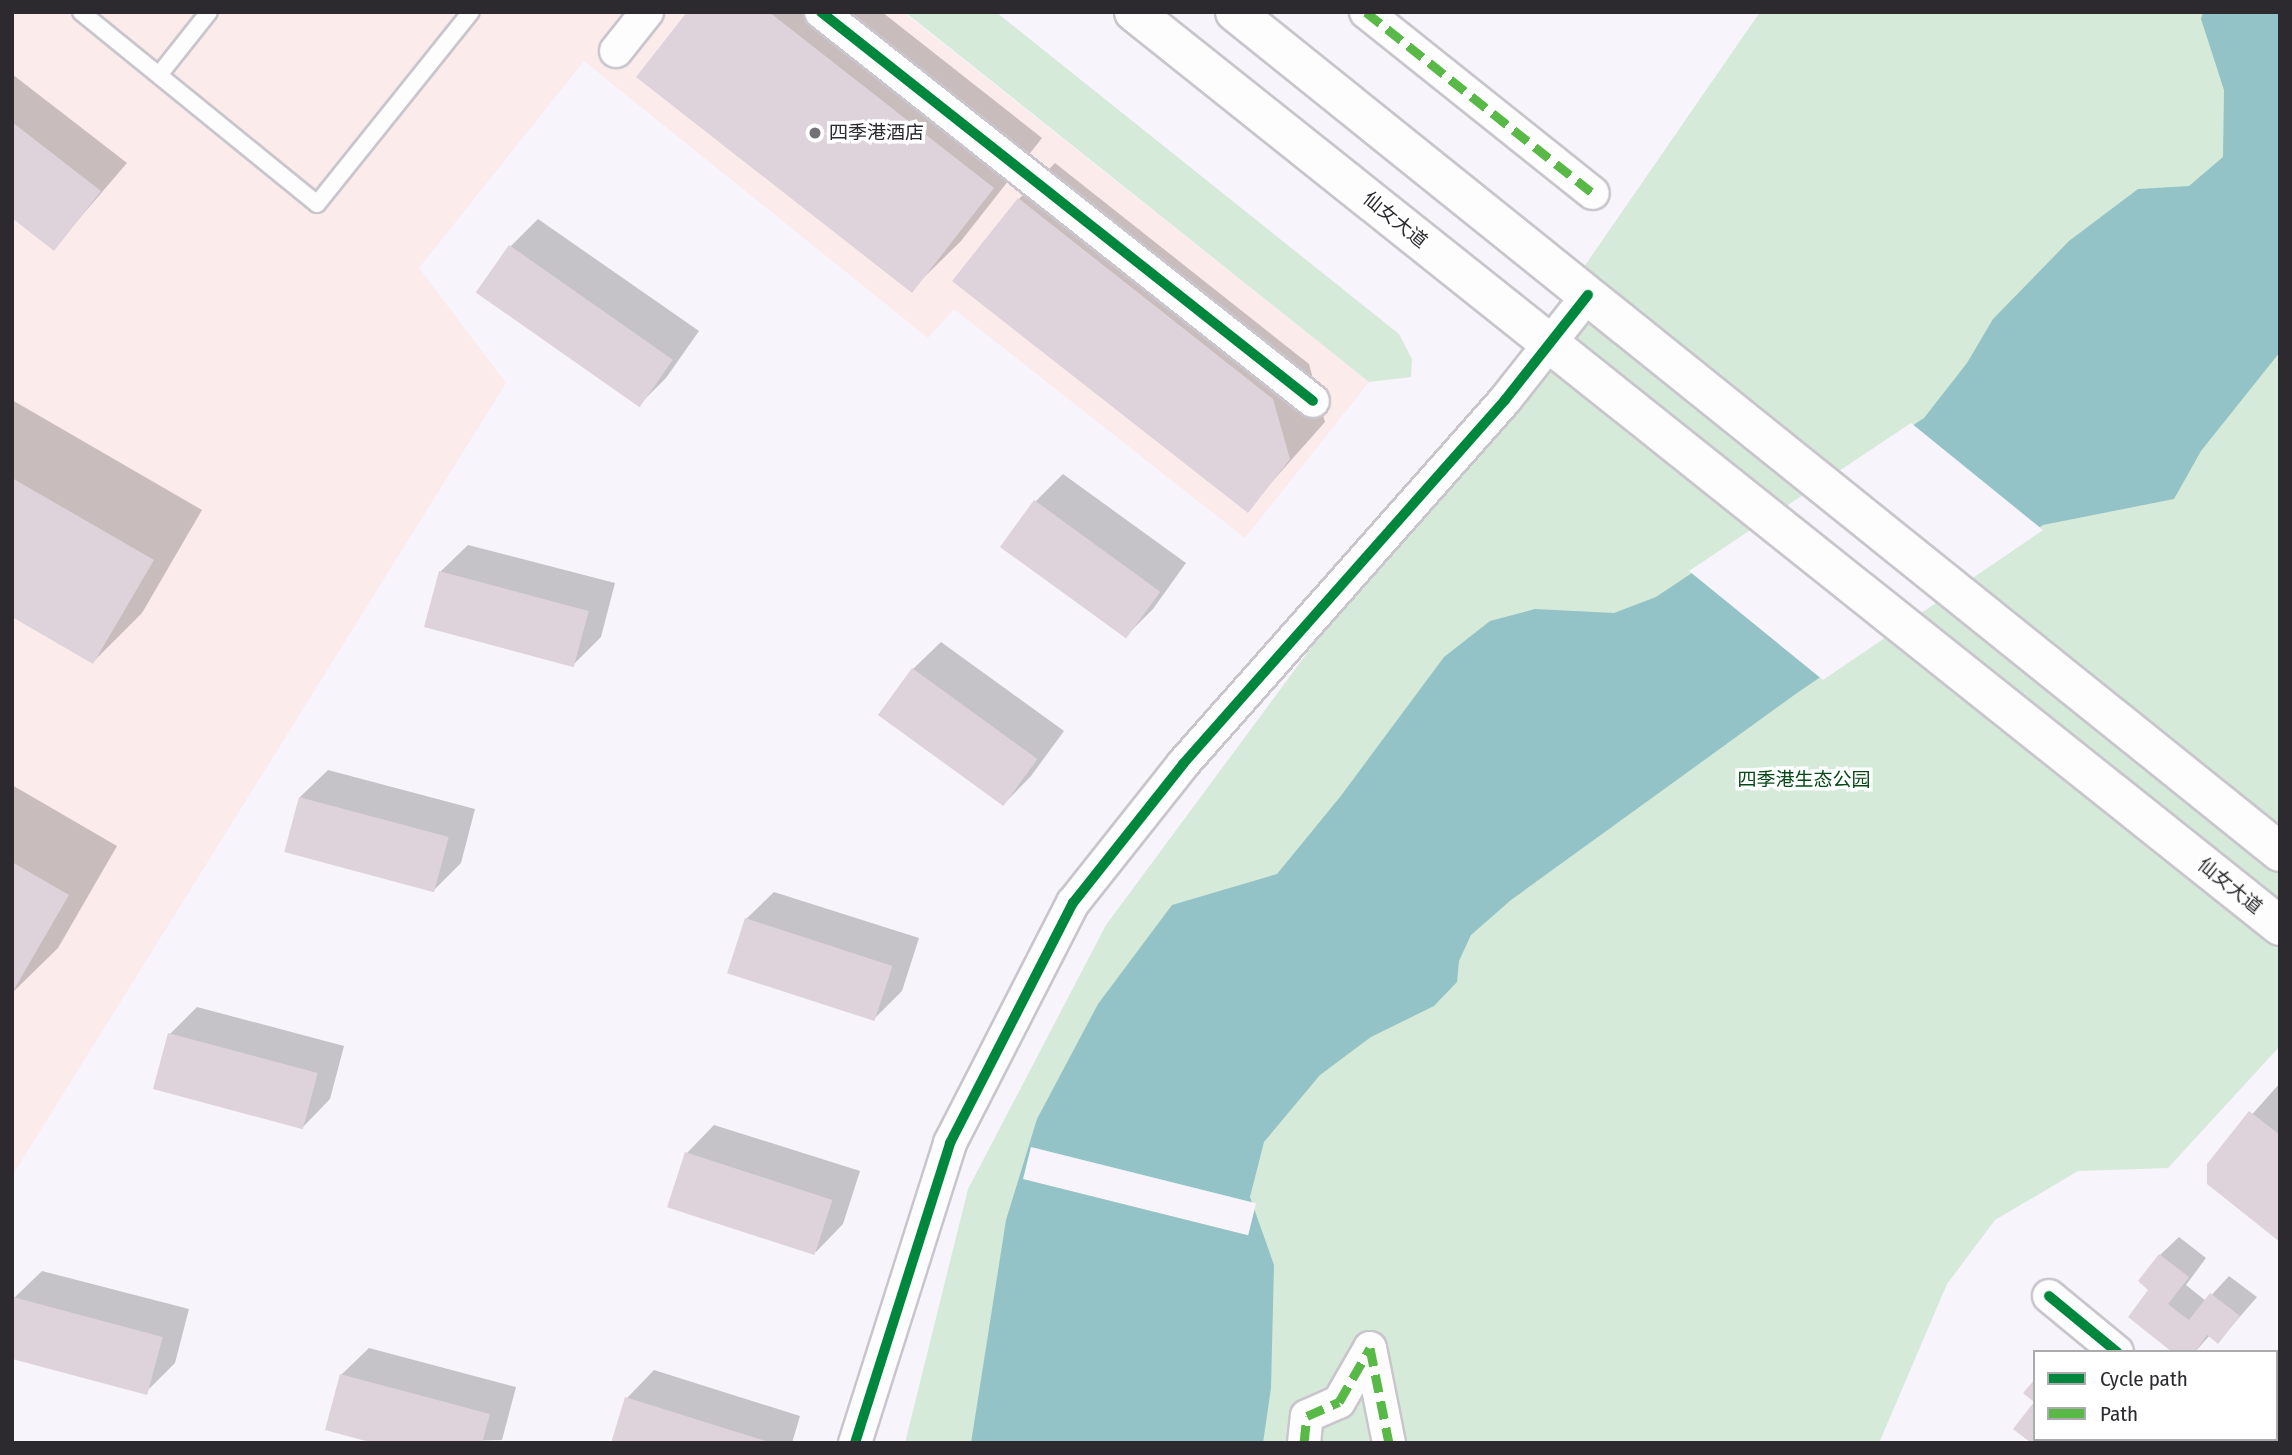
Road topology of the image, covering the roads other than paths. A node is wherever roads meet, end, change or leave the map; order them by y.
1 (81, 12) edge
2 (209, 12) edge
3 (471, 12) edge
4 (647, 12) edge
5 (821, 12) edge
6 (1134, 12) edge
7 (1235, 12) edge
8 (1366, 12) edge
9 (616, 51) dead end
10 (159, 75) junction
11 (1593, 193) dead end
12 (1588, 295) junction
13 (1549, 342) junction
14 (1313, 401) dead end
15 (2280, 852) edge
16 (2280, 926) edge
17 (2049, 1296) dead end
18 (2115, 1350) edge
19 (855, 1443) edge
20 (1304, 1443) edge
21 (1389, 1443) edge

1 - 10 lane
2 - 10 lane
3 - 10 lane
4 - 9 street
5 - 14 street
6 - 13 main road, 仙女大道
7 - 12 main road
8 - 11 street
12 - 13 street
12 - 15 main road
13 - 16 main road, 仙女大道
13 - 19 street
17 - 18 street
20 - 21 street

